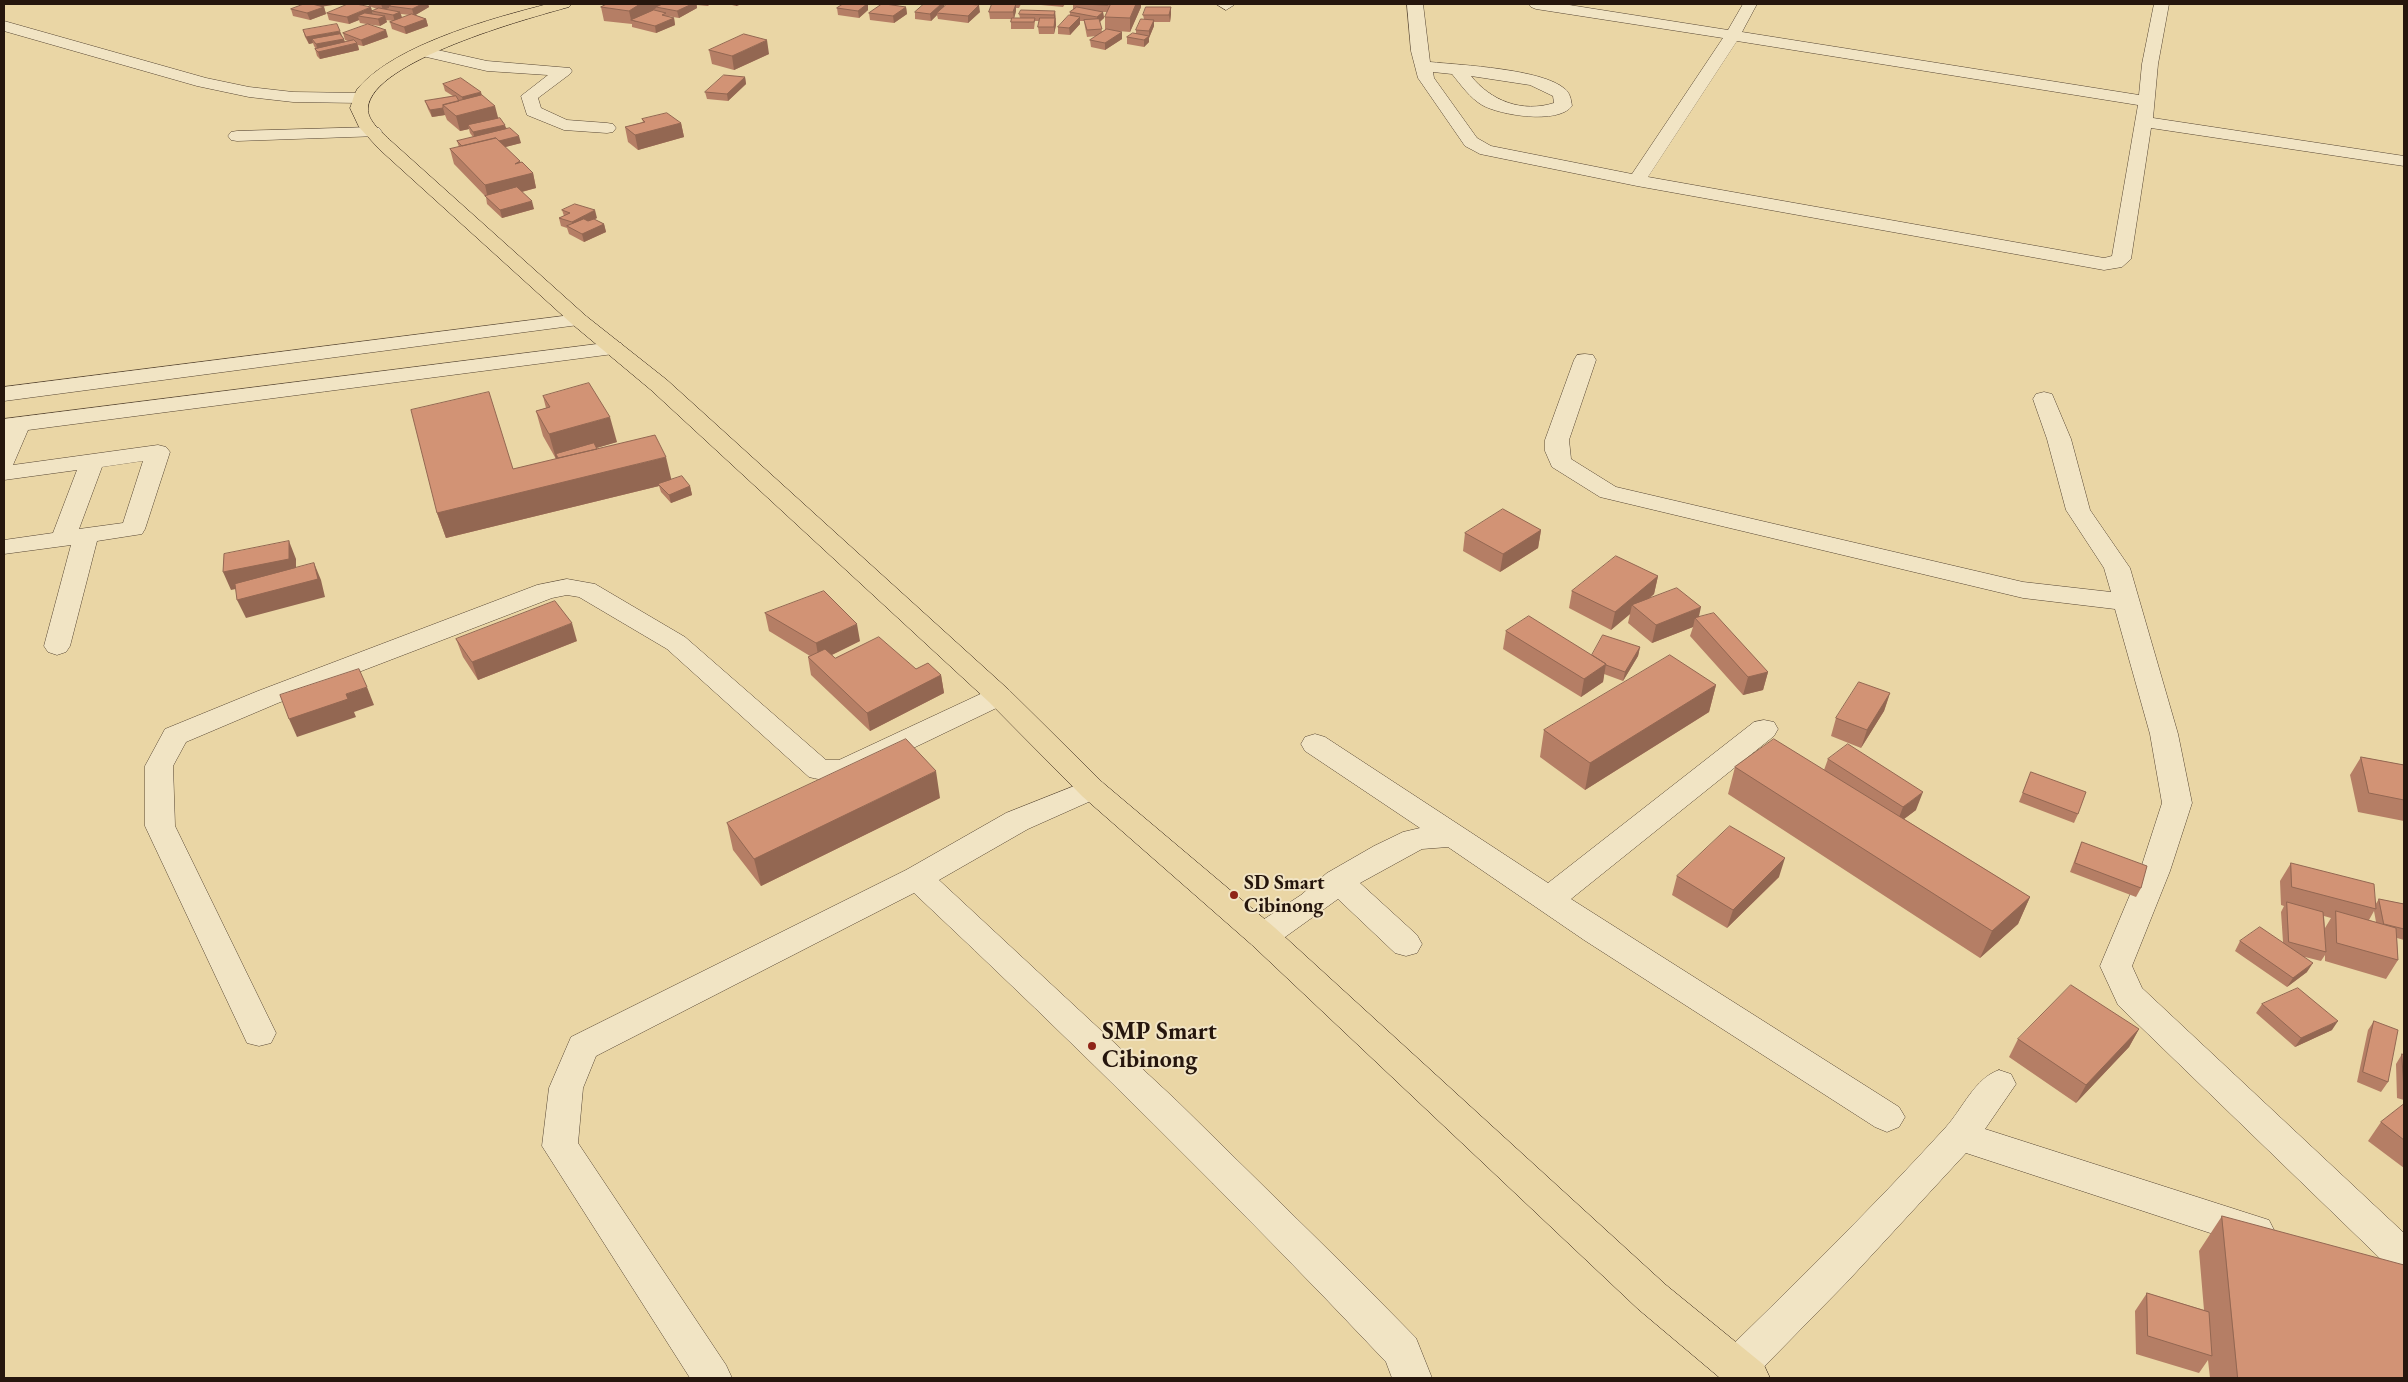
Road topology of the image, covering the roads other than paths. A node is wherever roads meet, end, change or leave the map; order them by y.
1 (564, 4) edge
2 (1415, 4) edge
3 (1536, 4) edge
4 (1750, 4) edge
5 (2162, 4) edge
6 (4, 26) edge
7 (1732, 36) junction
8 (424, 52) junction
9 (1422, 66) junction
10 (1458, 70) junction
11 (332, 97) junction
12 (360, 98) junction
13 (2147, 101) junction
14 (2144, 122) junction
15 (607, 128) dead end
16 (374, 132) junction
17 (2404, 161) edge
18 (1637, 180) junction
19 (580, 320) junction
20 (614, 348) junction
21 (1584, 360) dead end
22 (4, 394) edge
23 (2044, 399) dead end
24 (12, 425) edge
25 (4, 461) edge
26 (92, 461) junction
27 (4, 473) edge
28 (74, 537) junction
29 (4, 547) edge
30 (2126, 602) junction
31 (57, 646) dead end
32 (999, 696) junction
33 (1764, 729) dead end
34 (1314, 744) dead end
35 (1092, 789) junction
36 (1454, 836) junction
37 (916, 878) junction
38 (1338, 881) junction
39 (1548, 900) junction
40 (1263, 936) junction
41 (1406, 944) dead end
42 (259, 1033) dead end
43 (1999, 1084) dead end
44 (1887, 1117) dead end
45 (1960, 1136) junction
46 (2291, 1243) edge
47 (2404, 1256) edge
48 (2366, 1267) edge
49 (2404, 1280) edge
50 (1744, 1373) edge
51 (712, 1378) edge
52 (1412, 1378) edge

1 - 8 main road
2 - 9 street
3 - 7 street
4 - 7 street
5 - 13 street
6 - 11 street
7 - 13 street
7 - 18 street
8 - 12 main road
8 - 15 street
9 - 10 street
9 - 18 street
10 - 10 street
11 - 12 street
11 - 16 street
12 - 16 main road
13 - 14 street
14 - 17 street
14 - 18 street
16 - 19 main road
19 - 20 main road
19 - 22 street
20 - 24 street
20 - 32 main road
21 - 30 street
23 - 30 street
24 - 25 street
26 - 27 street
26 - 28 street
26 - 28 street
28 - 29 street
28 - 31 street
30 - 47 street
32 - 35 main road
32 - 42 street
33 - 39 street
34 - 36 street
35 - 37 street
35 - 40 main road
36 - 38 street
36 - 39 street
37 - 51 street
37 - 52 street
38 - 40 street
38 - 41 street
39 - 44 street
40 - 50 main road
43 - 45 street
45 - 46 street
45 - 50 street
48 - 49 street

